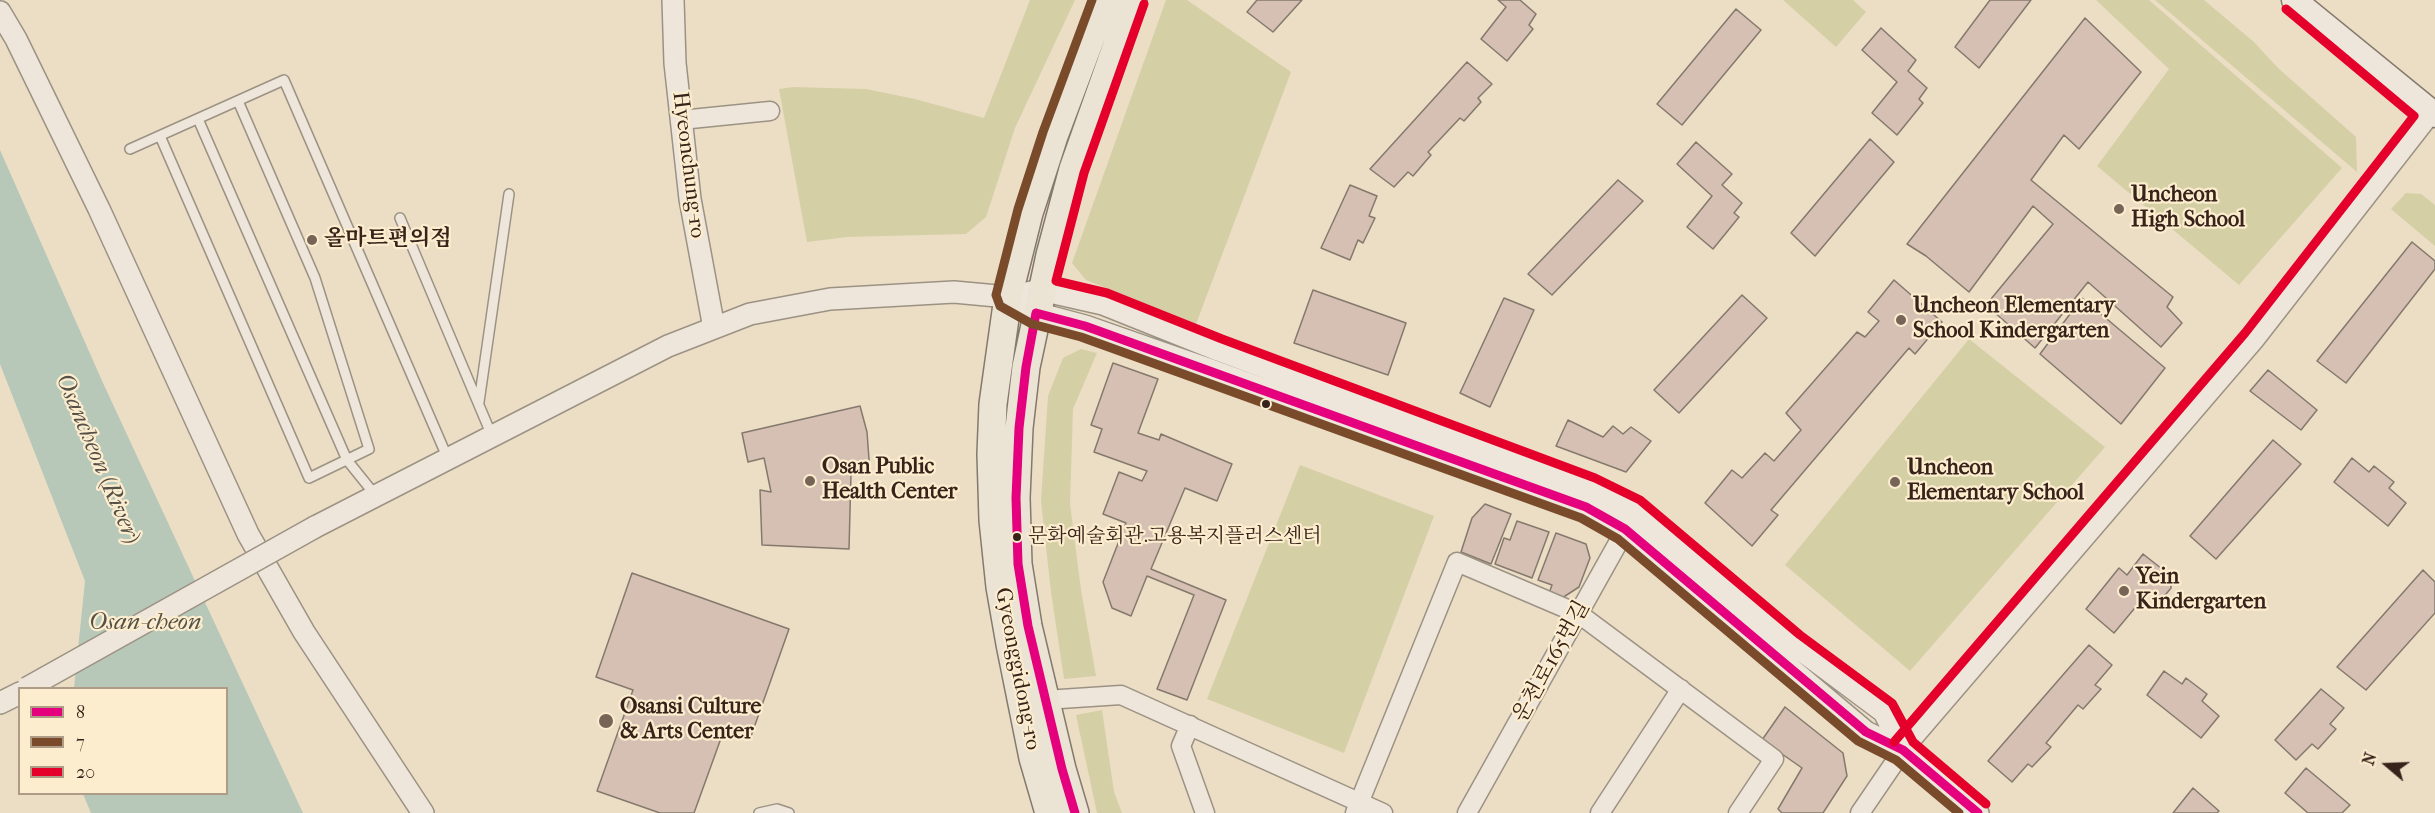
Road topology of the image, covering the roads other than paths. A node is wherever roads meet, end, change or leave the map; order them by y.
1 (673, 0) edge
2 (1105, 0) edge
3 (1133, 0) edge
4 (2294, 0) edge
5 (0, 12) edge
6 (238, 101) junction
7 (770, 111) dead end
8 (2434, 117) edge
9 (198, 119) junction
10 (681, 120) junction
11 (160, 136) junction
12 (130, 149) dead end
13 (509, 194) dead end
14 (400, 218) dead end
15 (1008, 297) junction
16 (1039, 301) junction
17 (714, 328) junction
18 (479, 405) junction
19 (492, 436) junction
20 (448, 459) junction
21 (347, 460) junction
22 (376, 496) junction
23 (1630, 520) junction
24 (1579, 614) junction
25 (29, 687) edge
26 (1681, 689) junction
27 (18, 694) edge
28 (1045, 700) junction
29 (0, 704) edge
30 (1190, 725) junction
31 (1903, 750) junction
32 (1357, 807) edge
33 (423, 813) edge
34 (759, 813) edge
35 (789, 813) edge
36 (1049, 813) edge
37 (1075, 813) edge
38 (1205, 813) edge
39 (1383, 813) edge
40 (1467, 813) edge
41 (1600, 813) edge
42 (1738, 813) edge
43 (1860, 813) edge
44 (1978, 813) edge

1 - 10 street, Hyeonchung-ro
2 - 15 main road, Gyeonggidong-ro
3 - 16 main road, Gyeonggidong-ro
4 - 8 main road
5 - 33 street
6 - 9 lane
6 - 20 lane
6 - 21 lane
7 - 10 street
8 - 31 street
9 - 11 lane
9 - 21 lane
10 - 17 street, Hyeonchung-ro
11 - 12 lane
11 - 21 lane
13 - 18 lane
14 - 18 lane
15 - 16 street
15 - 17 street
15 - 36 main road, Gyeonggidong-ro
16 - 23 street
16 - 28 main road, Gyeonggidong-ro
17 - 19 street
18 - 19 lane
19 - 20 street
20 - 22 street
21 - 22 lane
22 - 25 street, bridge
23 - 24 street, 운천로165번길
23 - 31 street
24 - 26 street
24 - 32 street
24 - 40 street, 운천로165번길
26 - 41 street
26 - 42 street
27 - 29 street
28 - 30 street
28 - 37 main road, Gyeonggidong-ro
30 - 32 street
30 - 38 street
31 - 43 street
31 - 44 street
32 - 39 street
34 - 35 lane

